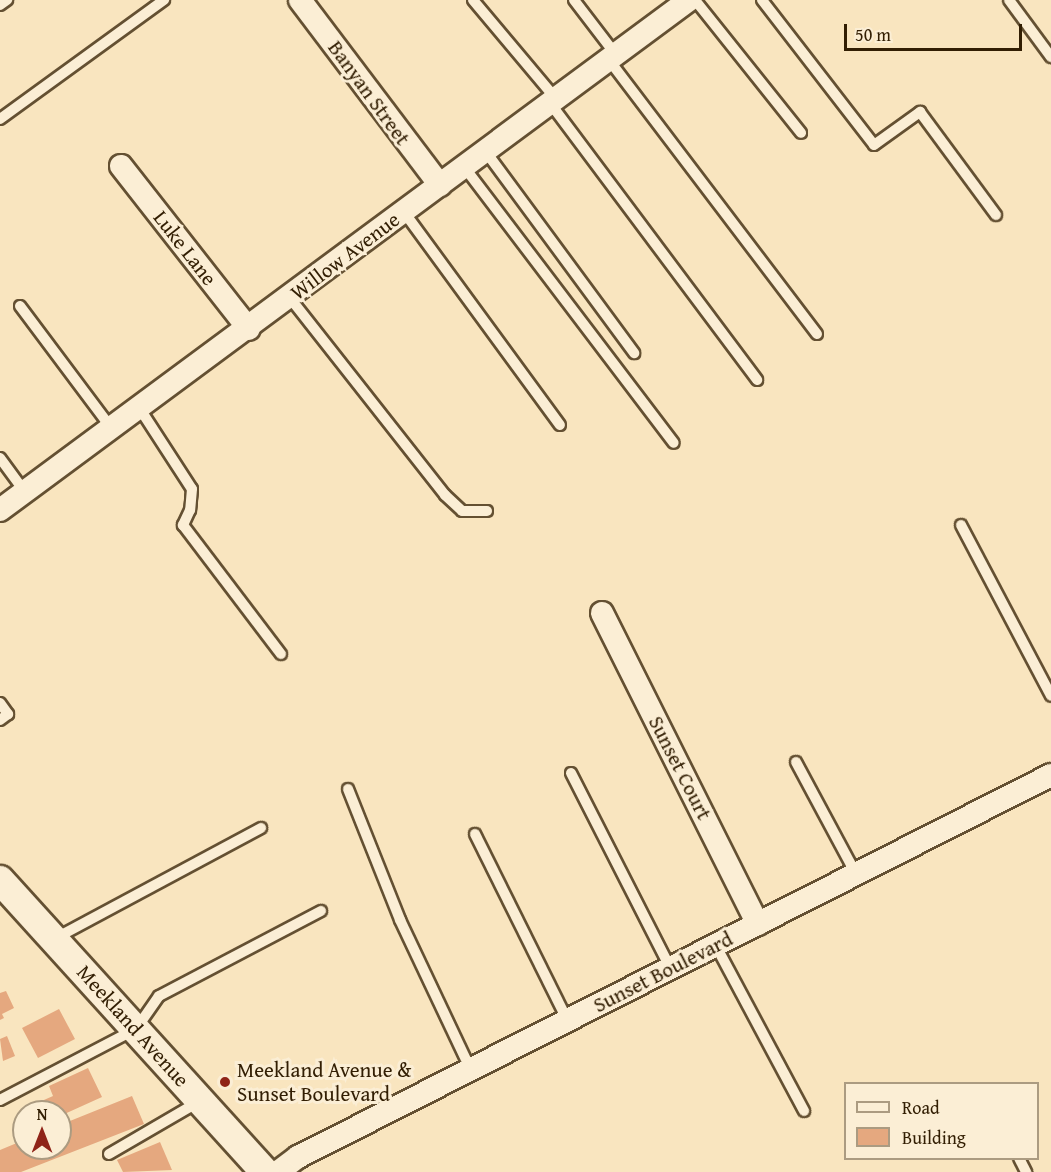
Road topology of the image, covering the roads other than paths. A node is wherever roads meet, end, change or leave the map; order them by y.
1 (7, 0) edge
2 (164, 0) edge
3 (300, 0) edge
4 (473, 0) edge
5 (574, 0) edge
6 (689, 0) edge
7 (695, 0) edge
8 (762, 0) edge
9 (1009, 0) edge
10 (0, 5) edge
11 (1051, 57) edge
12 (612, 58) junction
13 (554, 101) junction
14 (0, 119) edge
15 (801, 133) dead end
16 (486, 152) junction
17 (121, 166) dead end
18 (465, 168) junction
19 (440, 185) junction
20 (404, 212) junction
21 (996, 215) dead end
22 (290, 298) junction
23 (20, 306) dead end
24 (249, 329) junction
25 (817, 334) dead end
26 (634, 353) dead end
27 (757, 380) dead end
28 (140, 410) junction
29 (560, 425) dead end
30 (112, 429) junction
31 (674, 443) dead end
32 (0, 458) edge
33 (25, 492) junction
34 (0, 510) edge
35 (487, 512) dead end
36 (961, 525) dead end
37 (602, 613) dead end
38 (281, 654) dead end
39 (1051, 696) edge
40 (0, 703) edge
41 (0, 720) edge
42 (796, 762) dead end
43 (571, 773) dead end
44 (1051, 776) edge
45 (348, 789) dead end
46 (261, 828) dead end
47 (475, 834) dead end
48 (856, 874) junction
49 (0, 880) edge
50 (321, 911) dead end
51 (758, 924) junction
52 (54, 939) junction
53 (716, 946) junction
54 (671, 969) junction
55 (568, 1021) junction
56 (136, 1029) junction
57 (471, 1070) junction
58 (0, 1100) edge
59 (201, 1101) junction
60 (804, 1111) dead end
61 (109, 1154) dead end
62 (265, 1172) edge
63 (278, 1172) edge

1 - 10 lane
2 - 14 lane
3 - 19 street, Banyan Street
4 - 13 lane
5 - 12 lane
6 - 12 street, Willow Avenue
7 - 15 lane
8 - 21 lane
9 - 11 lane
12 - 13 street, Willow Avenue
12 - 25 lane
13 - 16 street, Willow Avenue
13 - 27 lane
16 - 18 street, Willow Avenue
16 - 26 lane
17 - 24 street, Luke Lane
18 - 19 street, Willow Avenue
18 - 31 lane
19 - 20 street, Willow Avenue
20 - 22 street, Willow Avenue
20 - 29 lane
22 - 24 street, Willow Avenue
22 - 35 lane
23 - 30 lane
24 - 28 street, Willow Avenue
28 - 30 street, Willow Avenue
28 - 38 lane
30 - 33 street, Willow Avenue
32 - 33 lane
33 - 34 street, Willow Avenue
36 - 39 lane
37 - 51 street, Sunset Court
40 - 41 lane
42 - 48 lane
43 - 54 lane
44 - 48 street, Sunset Boulevard
45 - 57 lane
46 - 52 lane
47 - 55 lane
48 - 51 street, Sunset Boulevard
49 - 52 street, Meekland Avenue
50 - 56 lane
51 - 53 street, Sunset Boulevard
52 - 56 street, Meekland Avenue
53 - 54 street, Sunset Boulevard
53 - 60 lane
54 - 55 street, Sunset Boulevard
55 - 57 street, Sunset Boulevard
56 - 58 lane
56 - 59 street, Meekland Avenue
57 - 63 street, Sunset Boulevard
59 - 61 lane
59 - 62 street, Meekland Avenue

